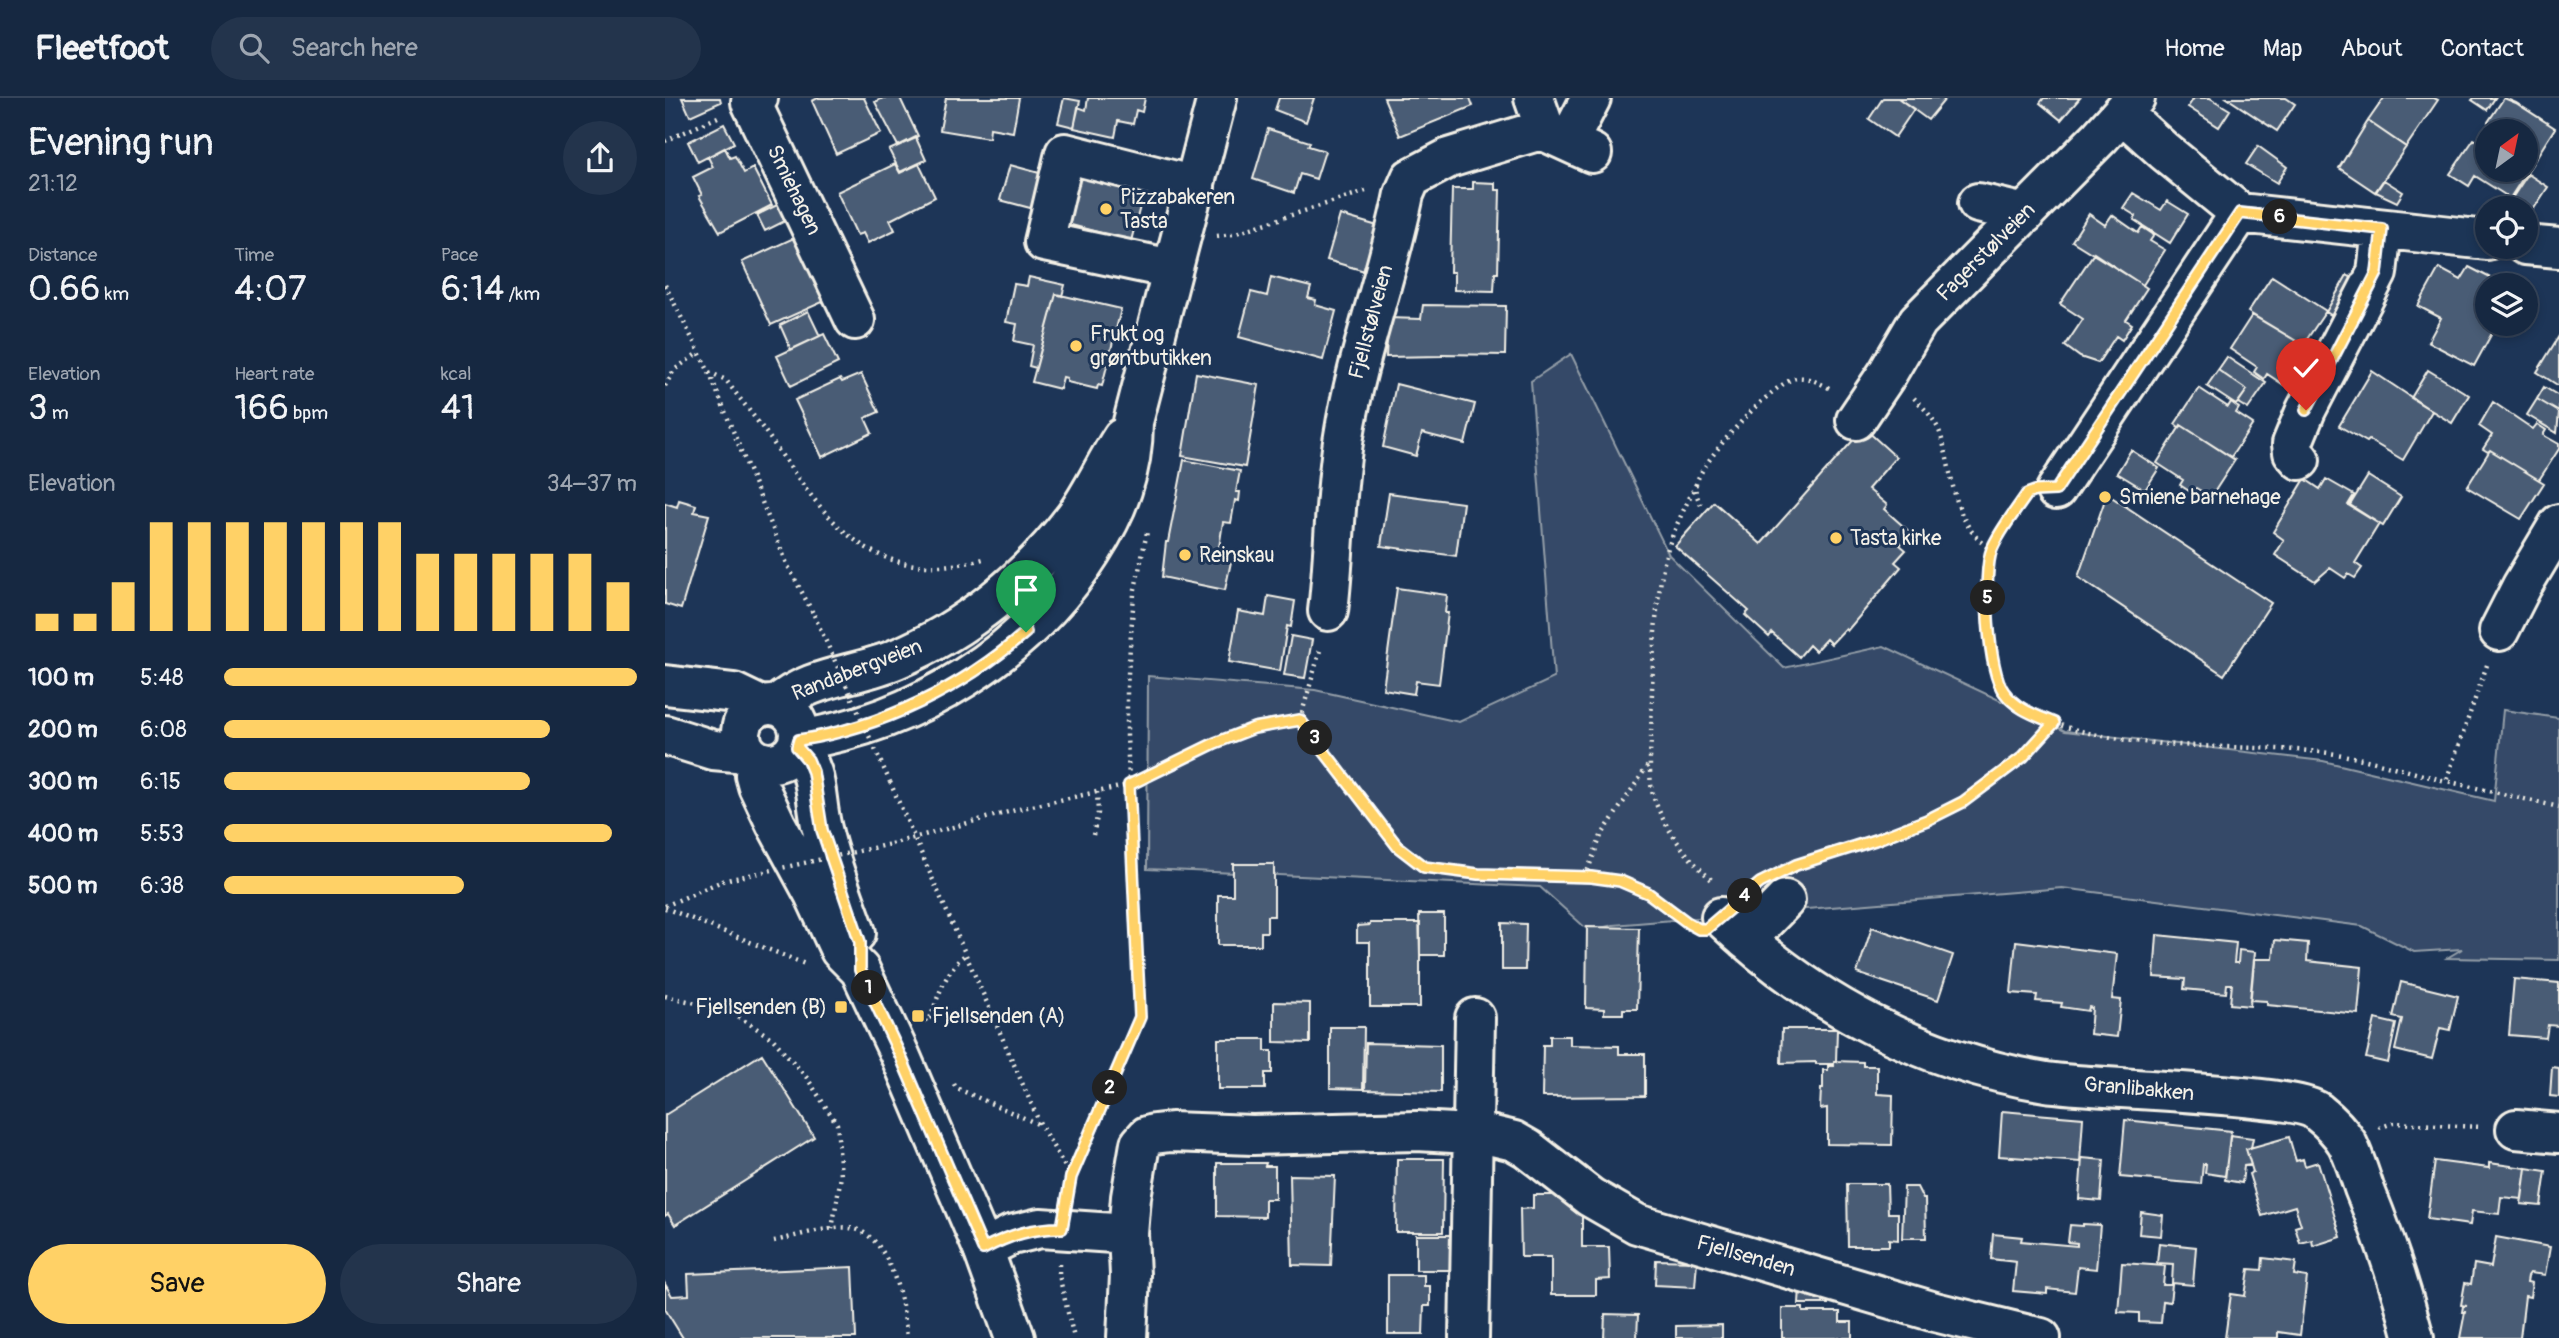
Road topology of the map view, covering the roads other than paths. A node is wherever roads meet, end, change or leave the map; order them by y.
1 (1217, 98) edge
2 (1591, 98) edge
3 (755, 100) edge
4 (2128, 105) edge
5 (1560, 131) edge
6 (1195, 186) junction
7 (1978, 203) dead end
8 (2240, 213) junction
9 (2025, 214) junction
10 (2382, 229) junction
11 (2475, 239) edge
12 (2538, 246) edge
13 (2559, 248) edge
14 (1172, 269) junction
15 (855, 320) dead end
16 (1859, 415) road end
17 (1133, 422) junction
18 (2300, 460) dead end
19 (2056, 490) road end
20 (2559, 524) edge
21 (1328, 611) road end
22 (2499, 631) road end
23 (665, 685) edge
24 (769, 706) junction
25 (665, 735) edge
26 (798, 744) junction
27 (752, 757) junction
28 (1784, 885) road end
29 (860, 970) junction
30 (1475, 1018) dead end
31 (2516, 1129) road end
32 (2559, 1133) edge
33 (1471, 1134) junction
34 (1128, 1234) junction
35 (983, 1249) junction
36 (1015, 1337) edge
37 (1127, 1338) edge
38 (1469, 1338) edge
39 (2041, 1338) edge
40 (2414, 1338) edge

1 - 6 street, Randabergveien
2 - 5 street
3 - 15 street, Smiehagen
4 - 8 street
4 - 9 street, Fagerstølveien
5 - 21 street, Fjellstølveien
6 - 14 street, Randabergveien
6 - 14 street
7 - 9 street
8 - 10 street
8 - 19 street
9 - 16 street, Fagerstølveien
10 - 11 street
10 - 18 street
12 - 13 street
14 - 17 street, Randabergveien
17 - 24 street, Randabergveien
17 - 26 street, Randabergveien
20 - 22 street
23 - 24 street
24 - 26 street
24 - 27 street
25 - 27 street
26 - 27 street
26 - 29 street
27 - 29 street
28 - 40 street, Granlibakken
29 - 35 street
30 - 33 street
31 - 32 street
33 - 34 street, Fjellsenden
33 - 38 street
33 - 39 street, Fjellsenden
34 - 35 street
34 - 37 street
35 - 36 street

